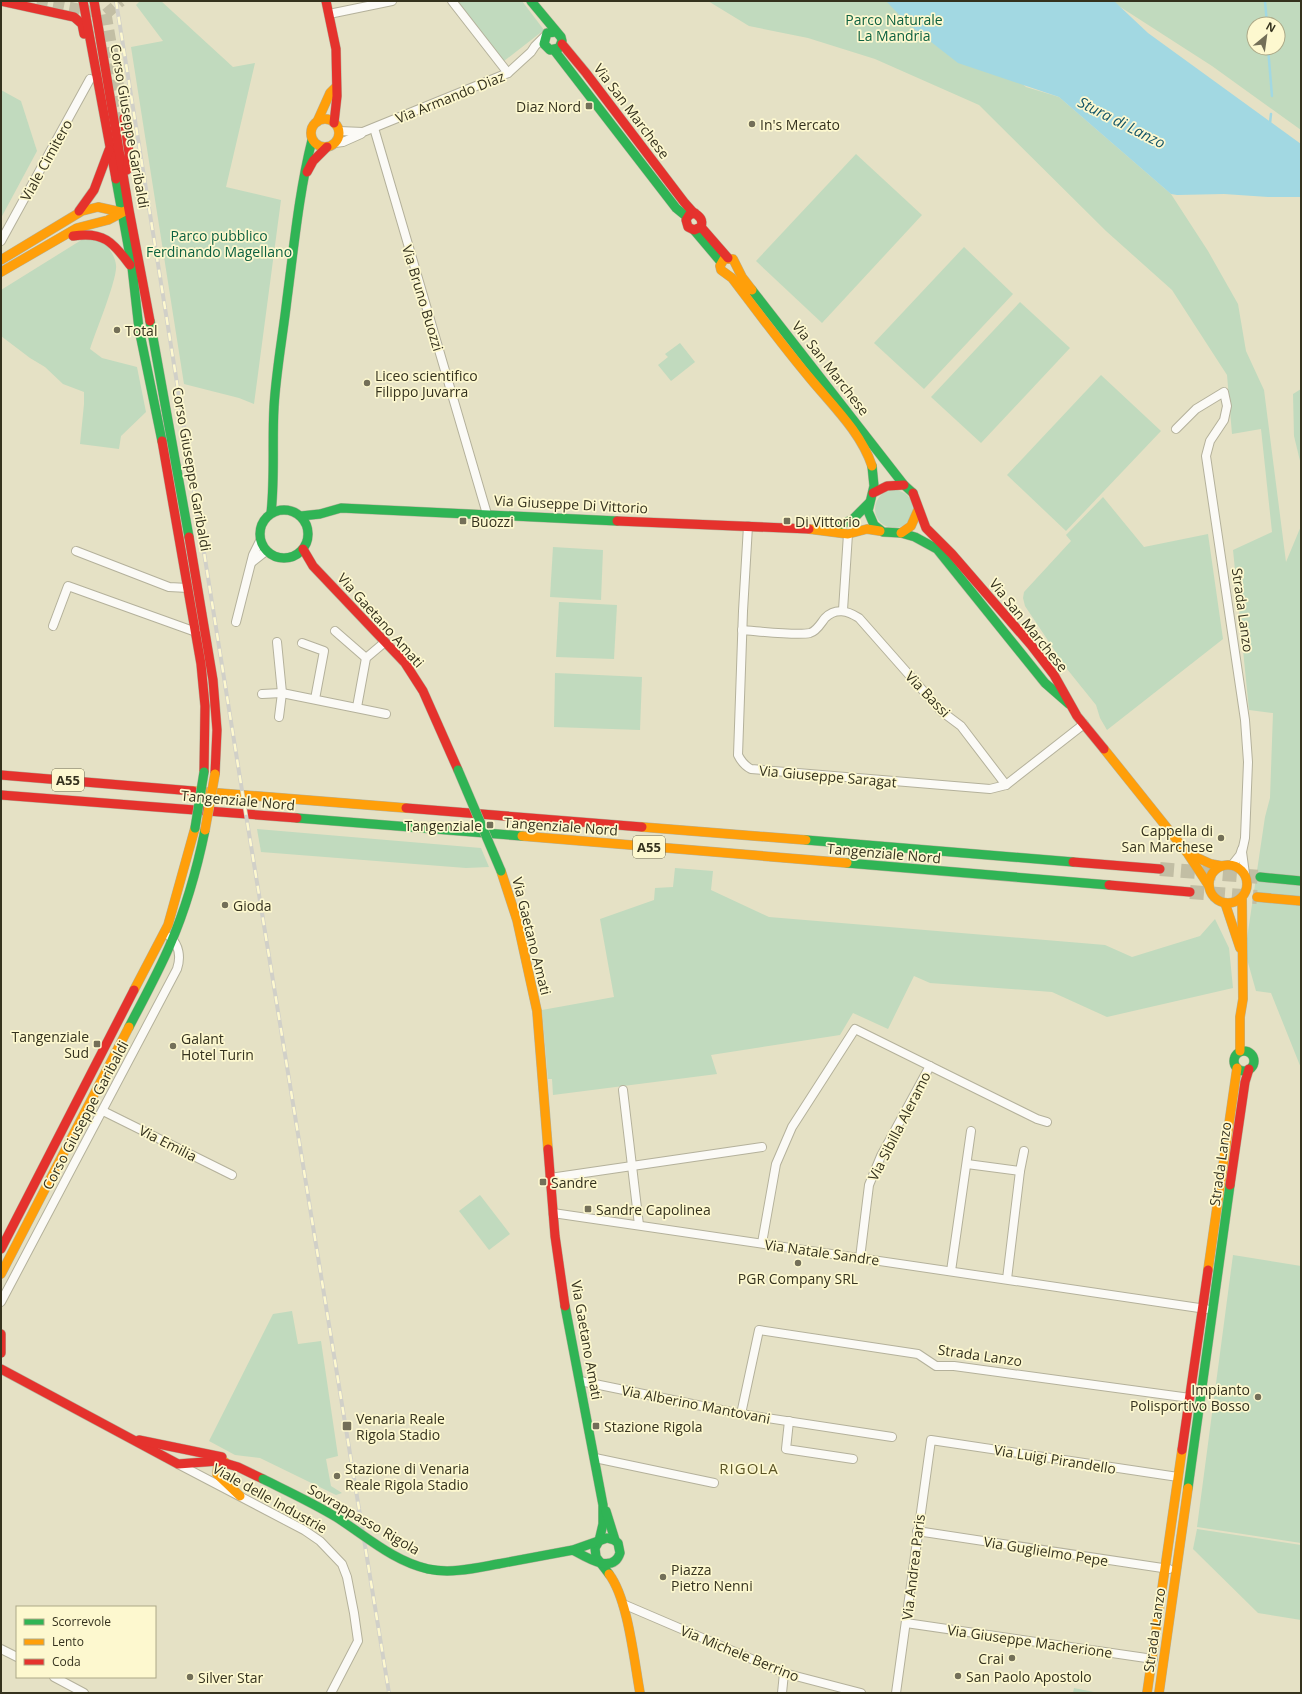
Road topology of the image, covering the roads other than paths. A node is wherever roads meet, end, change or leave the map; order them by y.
1 (1, 1) edge
2 (83, 1) edge
3 (94, 1) edge
4 (326, 1) edge
5 (392, 1) edge
6 (452, 1) edge
7 (531, 1) edge
8 (329, 14) junction
9 (549, 34) junction
10 (562, 44) junction
11 (550, 49) junction
12 (531, 52) junction
13 (508, 73) junction
14 (90, 79) junction
15 (336, 87) junction
16 (101, 90) junction
17 (124, 118) tunnel mouth
18 (317, 122) junction
19 (336, 127) junction
20 (374, 128) junction
21 (363, 132) junction
22 (312, 140) junction
23 (331, 145) junction
24 (110, 148) junction
25 (306, 174) junction
26 (125, 184) junction
27 (125, 211) junction
28 (75, 214) junction
29 (691, 215) junction
30 (697, 229) junction
31 (1, 241) edge
32 (53, 241) junction
33 (1, 260) edge
34 (725, 260) junction
35 (132, 267) junction
36 (737, 268) junction
37 (1, 272) edge
38 (728, 275) junction
39 (1176, 429) dead end
40 (273, 481) junction
41 (904, 485) junction
42 (873, 493) junction
43 (868, 503) junction
44 (290, 510) junction
45 (918, 510) junction
46 (271, 513) junction
47 (320, 514) junction
48 (487, 514) junction
49 (301, 516) junction
50 (748, 526) junction
51 (308, 528) junction
52 (821, 530) junction
53 (881, 531) junction
54 (901, 533) junction
55 (848, 534) junction
56 (260, 541) junction
57 (303, 549) junction
58 (76, 551) dead end
59 (266, 551) junction
60 (295, 556) junction
61 (252, 562) junction
62 (313, 566) junction
63 (188, 588) junction
64 (843, 610) junction
65 (236, 622) dead end
66 (53, 626) dead end
67 (742, 630) junction
68 (335, 631) dead end
69 (196, 632) junction
70 (277, 642) dead end
71 (385, 642) junction
72 (302, 643) dead end
73 (366, 658) junction
74 (282, 693) junction
75 (262, 694) dead end
76 (315, 699) junction
77 (1069, 704) junction
78 (357, 707) junction
79 (386, 714) dead end
80 (279, 717) dead end
81 (1084, 724) junction
82 (1, 775) edge
83 (1006, 784) junction
84 (1, 795) edge
85 (1244, 838) junction
86 (1188, 854) junction
87 (1227, 865) junction
88 (1160, 869) tunnel mouth
89 (1245, 874) junction
90 (1260, 877) tunnel mouth
91 (1301, 881) edge
92 (1209, 886) junction
93 (1190, 892) tunnel mouth
94 (1257, 897) tunnel mouth
95 (1242, 898) junction
96 (1301, 901) edge
97 (1225, 903) junction
98 (164, 933) junction
99 (173, 939) junction
100 (1243, 956) junction
101 (1245, 1051) junction
102 (930, 1066) junction
103 (1237, 1068) junction
104 (1249, 1069) junction
105 (623, 1090) dead end
106 (104, 1110) junction
107 (1047, 1122) dead end
108 (971, 1131) dead end
109 (762, 1147) dead end
110 (1024, 1151) dead end
111 (967, 1164) junction
112 (632, 1166) junction
113 (1020, 1171) junction
114 (232, 1175) dead end
115 (550, 1178) junction
116 (553, 1213) junction
117 (639, 1225) junction
118 (762, 1243) junction
119 (1, 1250) edge
120 (860, 1258) junction
121 (951, 1271) junction
122 (1, 1274) edge
123 (1007, 1279) junction
124 (1, 1302) edge
125 (1203, 1308) junction
126 (1213, 1310) junction
127 (1, 1334) edge
128 (1, 1353) edge
129 (1, 1369) edge
130 (580, 1381) junction
131 (1190, 1398) junction
132 (741, 1414) junction
133 (789, 1421) junction
134 (892, 1437) dead end
135 (129, 1438) junction
136 (931, 1440) joint
137 (595, 1458) junction
138 (853, 1459) dead end
139 (225, 1462) junction
140 (178, 1464) junction
141 (238, 1467) junction
142 (1178, 1477) junction
143 (263, 1479) joint
144 (714, 1483) dead end
145 (240, 1496) junction
146 (603, 1506) junction
147 (917, 1531) junction
148 (615, 1540) junction
149 (599, 1541) junction
150 (573, 1550) junction
151 (616, 1561) junction
152 (600, 1562) junction
153 (1166, 1568) junction
154 (1176, 1571) junction
155 (615, 1582) junction
156 (623, 1604) junction
157 (906, 1623) junction
158 (1, 1649) edge
159 (16, 1657) edge
160 (1153, 1659) junction
161 (784, 1673) junction
162 (56, 1678) edge
163 (84, 1693) edge
164 (331, 1693) edge
165 (640, 1693) edge
166 (782, 1693) edge
167 (861, 1693) edge
168 (896, 1693) edge
169 (1147, 1693) edge
170 (1159, 1693) edge

1 - 14 main road
2 - 16 main road, Corso Giuseppe Garibaldi
3 - 26 main road, Corso Giuseppe Garibaldi
4 - 8 main road
5 - 8 street
6 - 13 street
7 - 9 main road
8 - 15 main road
9 - 10 main road
9 - 11 main road
9 - 12 street, Via Armando Diaz
10 - 11 main road
10 - 29 main road, Via San Marchese
11 - 12 street, Via Armando Diaz
11 - 29 main road, Via San Marchese
12 - 13 street, Via Armando Diaz
13 - 20 street, Via Armando Diaz
14 - 16 main road
14 - 31 street, Viale Cimitero
15 - 18 main road
15 - 19 main road
16 - 24 main road, Corso Giuseppe Garibaldi
17 - 26 main road
18 - 19 main road
18 - 22 main road
19 - 21 street, Via Armando Diaz
19 - 23 main road
20 - 21 street, Via Armando Diaz
20 - 48 street, Via Bruno Buozzi
21 - 23 street, Via Armando Diaz
22 - 23 main road
22 - 25 main road
23 - 25 main road
24 - 27 main road, Corso Giuseppe Garibaldi
24 - 28 main road
25 - 40 main road
26 - 27 main road, Corso Giuseppe Garibaldi
27 - 28 main road
27 - 32 main road
27 - 35 main road, Corso Giuseppe Garibaldi
27 - 99 main road, Corso Giuseppe Garibaldi, bridge
28 - 33 main road
29 - 30 main road
29 - 30 main road
30 - 34 main road
32 - 35 main road
32 - 37 main road
34 - 36 main road
34 - 38 main road
35 - 63 main road, Corso Giuseppe Garibaldi
36 - 38 main road
36 - 41 main road, Via San Marchese
38 - 42 main road, Via San Marchese
39 - 85 street, Strada Lanzo
40 - 44 main road
40 - 46 main road
41 - 42 main road
41 - 45 main road, Via San Marchese
42 - 43 main road, Via San Marchese
43 - 52 main road, Via Giuseppe Di Vittorio
43 - 53 main road
44 - 46 main road
44 - 49 main road
45 - 54 main road
45 - 77 main road, Via San Marchese
46 - 56 main road
47 - 48 main road, Via Giuseppe Di Vittorio
47 - 49 main road, Via Giuseppe Di Vittorio
47 - 51 main road
48 - 50 main road, Via Giuseppe Di Vittorio
49 - 51 main road
50 - 52 main road, Via Giuseppe Di Vittorio
50 - 67 street, Via Giuseppe Saragat
51 - 57 main road
52 - 55 main road, Via Giuseppe Di Vittorio
53 - 54 main road, Via San Marchese
53 - 55 main road, Via Giuseppe Di Vittorio
54 - 77 main road, Via San Marchese
55 - 64 street
56 - 59 main road
56 - 61 street
57 - 60 main road
57 - 62 main road, Via Gaetano Amati
58 - 63 street
59 - 60 main road
59 - 61 street
60 - 62 main road, Via Gaetano Amati
61 - 65 street
62 - 71 main road, Via Gaetano Amati
63 - 69 main road, Corso Giuseppe Garibaldi
64 - 67 street
64 - 83 street, Via Bassi
66 - 69 street
67 - 83 street, Via Giuseppe Saragat
68 - 73 street
69 - 98 main road, Corso Giuseppe Garibaldi, bridge
70 - 74 street
71 - 73 street
71 - 115 main road, Via Gaetano Amati, bridge
72 - 76 street
73 - 78 street
74 - 75 street
74 - 76 street
74 - 80 street
76 - 78 street
77 - 81 main road, Via San Marchese
78 - 79 street
81 - 83 street, Via Giuseppe Saragat
81 - 86 main road, Via San Marchese
82 - 88 main road, Tangenziale Nord / A55
84 - 93 main road, Tangenziale Nord / A55
85 - 87 street, Strada Lanzo
85 - 89 street, Strada Lanzo
86 - 87 main road, Via San Marchese
86 - 92 main road, Via San Marchese
87 - 89 main road
87 - 92 main road
89 - 95 main road
90 - 91 main road
92 - 97 main road
94 - 96 main road
95 - 97 main road
95 - 100 main road
97 - 100 main road
98 - 99 street
98 - 119 main road, Corso Giuseppe Garibaldi
99 - 106 street, Corso Giuseppe Garibaldi
99 - 122 main road, Corso Giuseppe Garibaldi
100 - 101 main road
101 - 103 main road
101 - 104 main road
102 - 107 street
102 - 118 street
102 - 120 street, Via Sibilla Aleramo
103 - 104 main road
103 - 125 main road, Strada Lanzo
104 - 126 main road, Strada Lanzo
105 - 112 street
106 - 114 street, Via Emilia
106 - 124 street, Corso Giuseppe Garibaldi
108 - 111 street
109 - 112 street
110 - 113 street
111 - 113 street
111 - 121 street
112 - 115 street
112 - 117 street
113 - 123 street
115 - 116 main road, Via Gaetano Amati
116 - 117 street, Via Natale Sandre
116 - 130 main road, Via Gaetano Amati
117 - 118 street, Via Natale Sandre
118 - 120 street, Via Natale Sandre
120 - 121 street, Via Natale Sandre
121 - 123 street
123 - 125 street
125 - 126 street
125 - 131 main road, Strada Lanzo
126 - 154 main road, Strada Lanzo
127 - 128 main road
129 - 135 main road, Viale delle Industrie
130 - 132 street, Via Alberino Mantovani
130 - 137 main road, Via Gaetano Amati
131 - 132 street, Strada Lanzo
131 - 142 main road, Strada Lanzo
132 - 133 street, Via Alberino Mantovani
133 - 134 street, Via Alberino Mantovani
133 - 138 street, Via Alberino Mantovani
135 - 140 main road, Viale delle Industrie
135 - 141 main road, Viale delle Industrie
136 - 142 street, Via Luigi Pirandello
136 - 147 street, Via Andrea Paris
137 - 144 street
137 - 146 main road, Via Gaetano Amati
139 - 140 main road, Viale delle Industrie
139 - 141 main road, Viale delle Industrie
139 - 145 main road
140 - 145 street, Viale delle Industrie
141 - 143 main road, Viale delle Industrie
142 - 153 main road, Strada Lanzo
143 - 150 main road, Sovrappasso Rigola, bridge
145 - 164 street, Viale delle Industrie
146 - 148 main road, Via Gaetano Amati
146 - 149 main road, Via Gaetano Amati
147 - 153 street, Via Guglielmo Pepe
147 - 157 street, Via Andrea Paris
148 - 149 main road
148 - 151 main road
149 - 150 main road
149 - 152 main road
150 - 152 main road
151 - 152 main road
151 - 155 main road
152 - 155 main road
153 - 154 street, Via Guglielmo Pepe
153 - 160 main road, Strada Lanzo
154 - 170 main road, Strada Lanzo
155 - 156 main road
156 - 161 street, Via Michele Berrino
156 - 165 main road
157 - 160 street, Via Giuseppe Macherione
157 - 168 street, Via Andrea Paris
158 - 159 street
160 - 169 main road, Strada Lanzo
161 - 166 street
161 - 167 street, Via Michele Berrino
162 - 163 street

